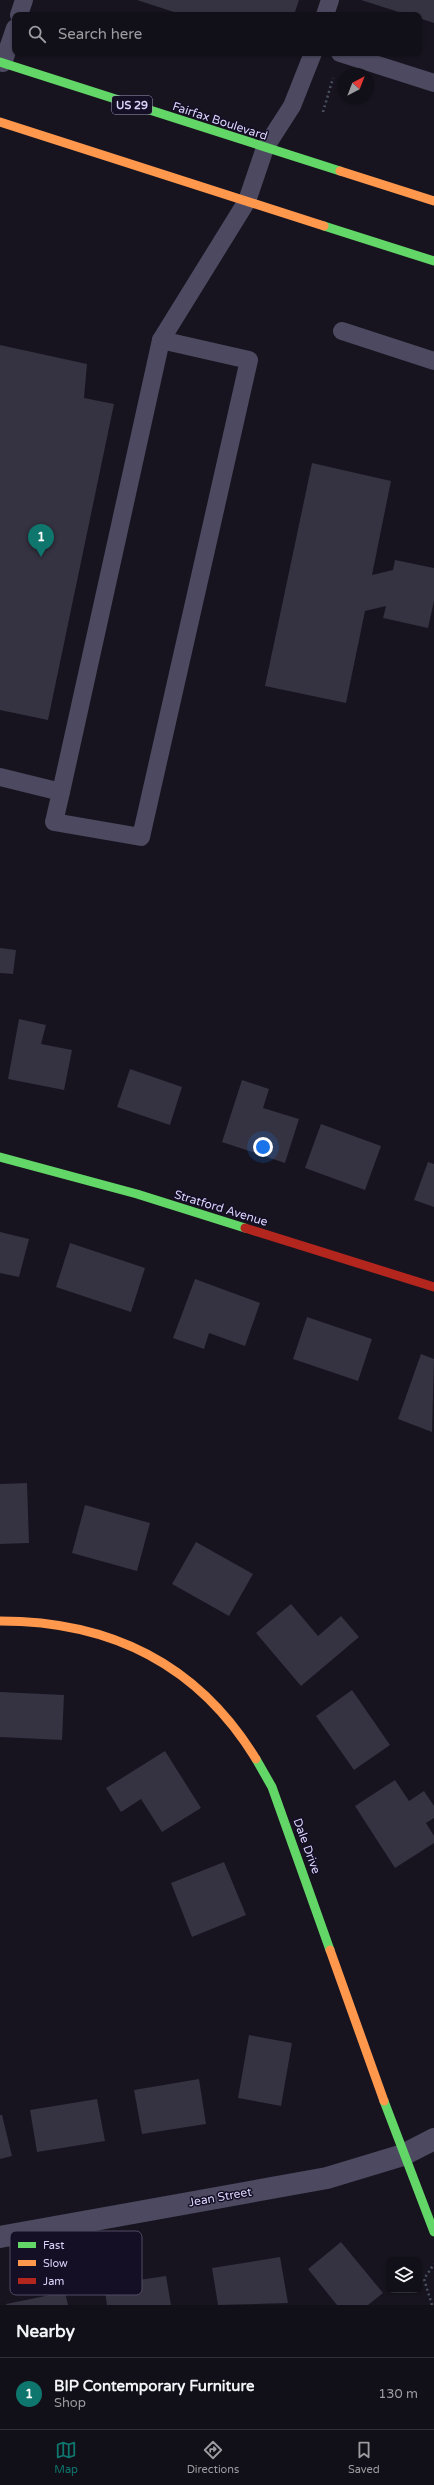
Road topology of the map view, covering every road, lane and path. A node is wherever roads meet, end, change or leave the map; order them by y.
1 (24, 0) edge
2 (330, 0) edge
3 (20, 12) edge
4 (326, 12) edge
5 (12, 36) edge
6 (312, 56) edge
7 (340, 56) edge
8 (350, 56) edge
9 (2, 63) edge
10 (434, 83) edge
11 (323, 112) dead end
12 (0, 122) edge
13 (265, 148) junction
14 (248, 201) junction
15 (434, 201) edge
16 (434, 261) edge
17 (342, 331) dead end
18 (161, 340) junction
19 (434, 361) edge
20 (0, 777) edge
21 (61, 792) junction
22 (0, 1157) edge
23 (434, 1286) edge
24 (0, 1621) edge
25 (434, 2140) edge
26 (403, 2154) junction
27 (33, 2231) edge
28 (434, 2232) edge
29 (10, 2235) edge
30 (0, 2237) edge
31 (434, 2264) edge
32 (432, 2305) edge

1 - 3 lane
2 - 4 lane
5 - 9 lane
6 - 13 lane
7 - 11 path
8 - 10 lane
9 - 13 street, Fairfax Boulevard / US 29
12 - 14 street
13 - 14 lane
13 - 15 street, Fairfax Boulevard / US 29
14 - 16 street
14 - 18 lane
17 - 19 lane
18 - 21 lane
18 - 21 lane
20 - 21 lane
22 - 23 street, Stratford Avenue
24 - 26 street, Dale Drive
25 - 26 street, Jean Street
26 - 27 street, Jean Street
26 - 28 street, Dale Drive
29 - 30 street, Jean Street
31 - 32 path

